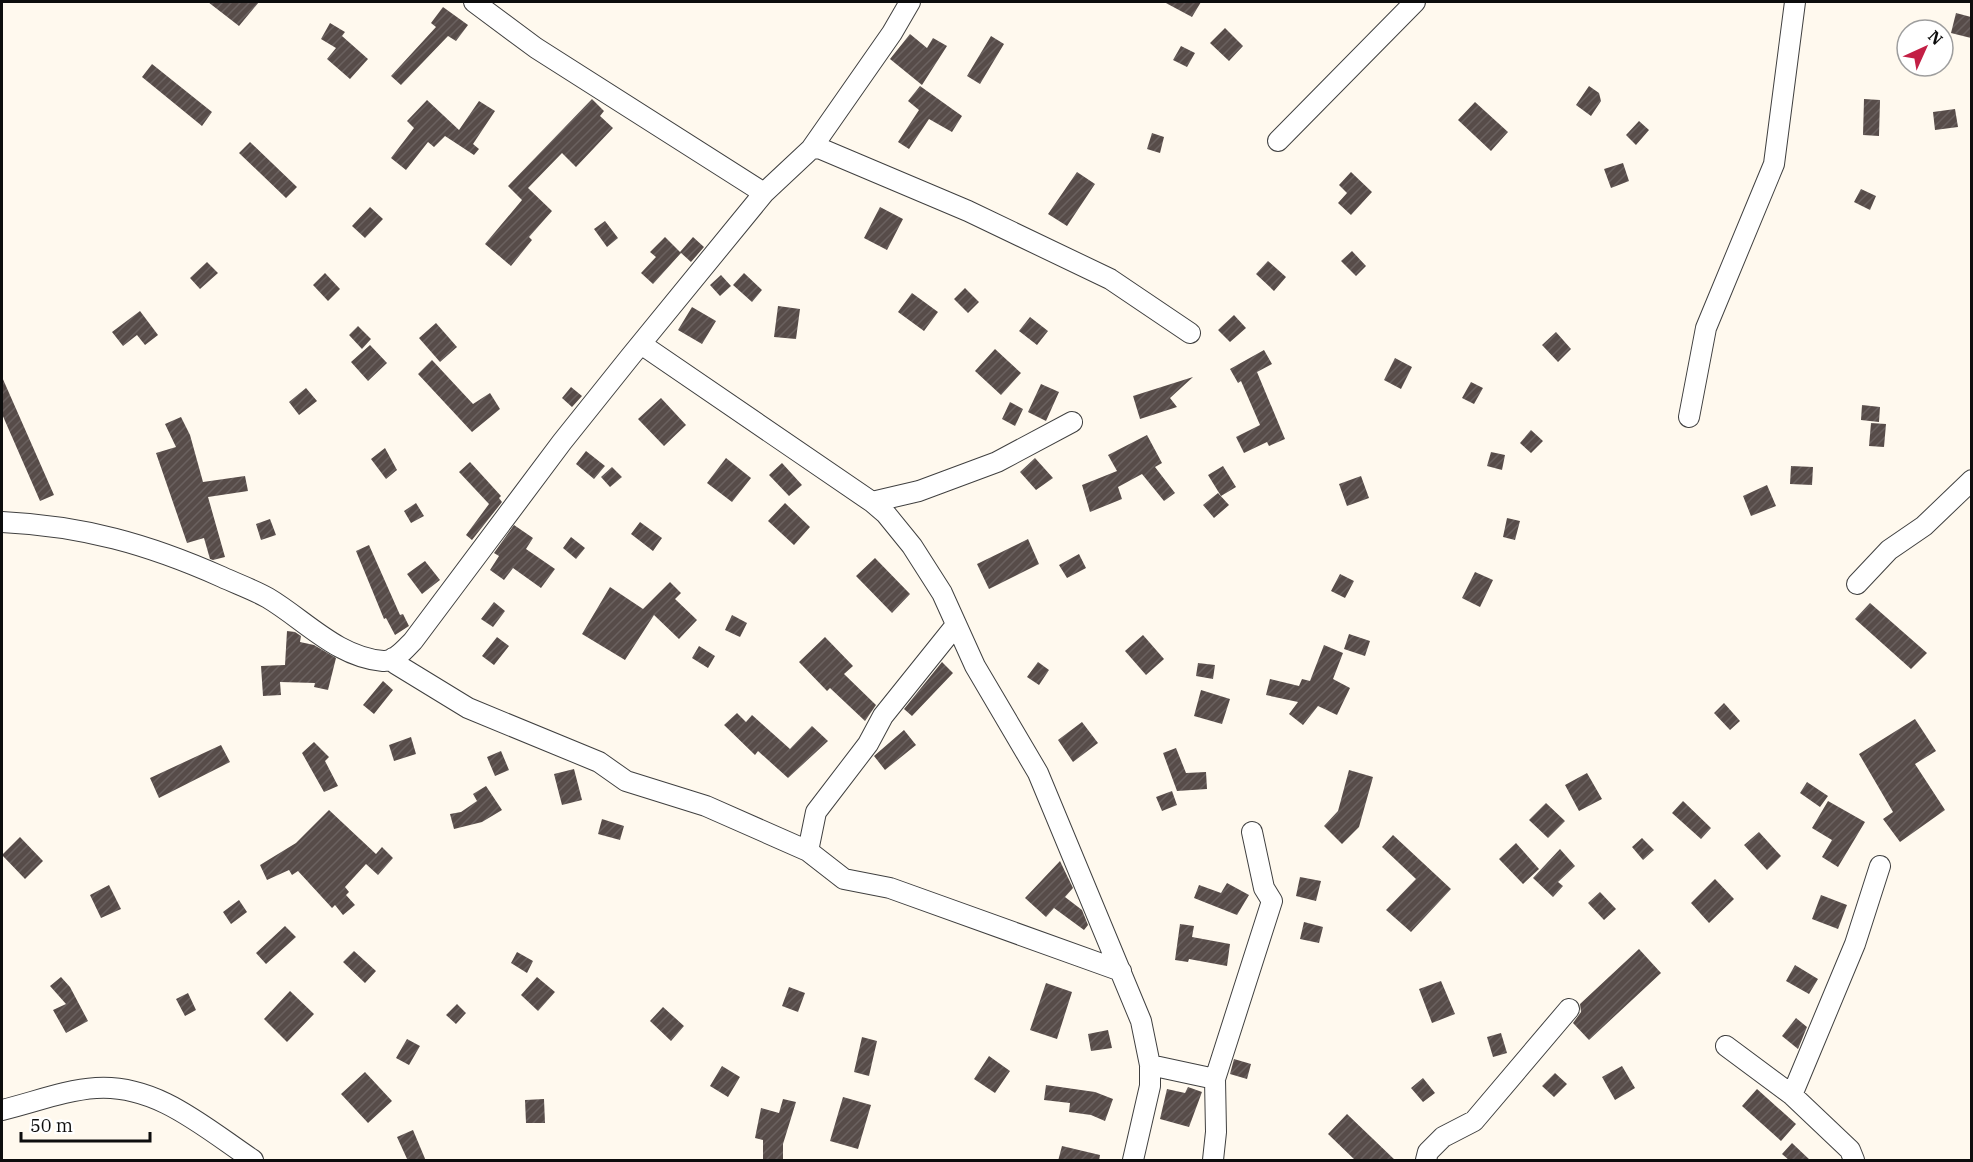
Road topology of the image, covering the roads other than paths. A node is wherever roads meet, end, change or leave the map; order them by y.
1 (474, 2) edge
2 (910, 2) edge
3 (1415, 2) edge
4 (1795, 2) edge
5 (1278, 141) dead end
6 (811, 148) junction
7 (764, 193) junction
8 (1190, 333) dead end
9 (641, 344) junction
10 (1689, 417) dead end
11 (1072, 422) dead end
12 (1971, 480) edge
13 (872, 502) junction
14 (2, 522) edge
15 (1857, 584) dead end
16 (956, 625) junction
17 (393, 658) junction
18 (1252, 832) dead end
19 (808, 851) junction
20 (1880, 866) dead end
21 (1120, 971) junction
22 (1569, 1009) dead end
23 (1726, 1046) dead end
24 (1150, 1065) junction
25 (1215, 1078) junction
26 (1792, 1095) junction
27 (2, 1110) edge
28 (253, 1161) edge
29 (1133, 1161) edge
30 (1214, 1161) edge
31 (1426, 1161) edge
32 (1854, 1161) edge

1 - 7 street
2 - 6 street
3 - 5 street
4 - 10 street
6 - 7 street
6 - 8 street
7 - 9 street
9 - 13 street
9 - 17 street
11 - 13 street
12 - 15 street
13 - 16 street
14 - 17 street
16 - 19 street
16 - 21 street
17 - 19 street
18 - 25 street
19 - 21 street
20 - 26 street
21 - 24 street
22 - 31 street
23 - 26 street
24 - 25 street
24 - 29 street
25 - 30 street
26 - 32 street
27 - 28 street

